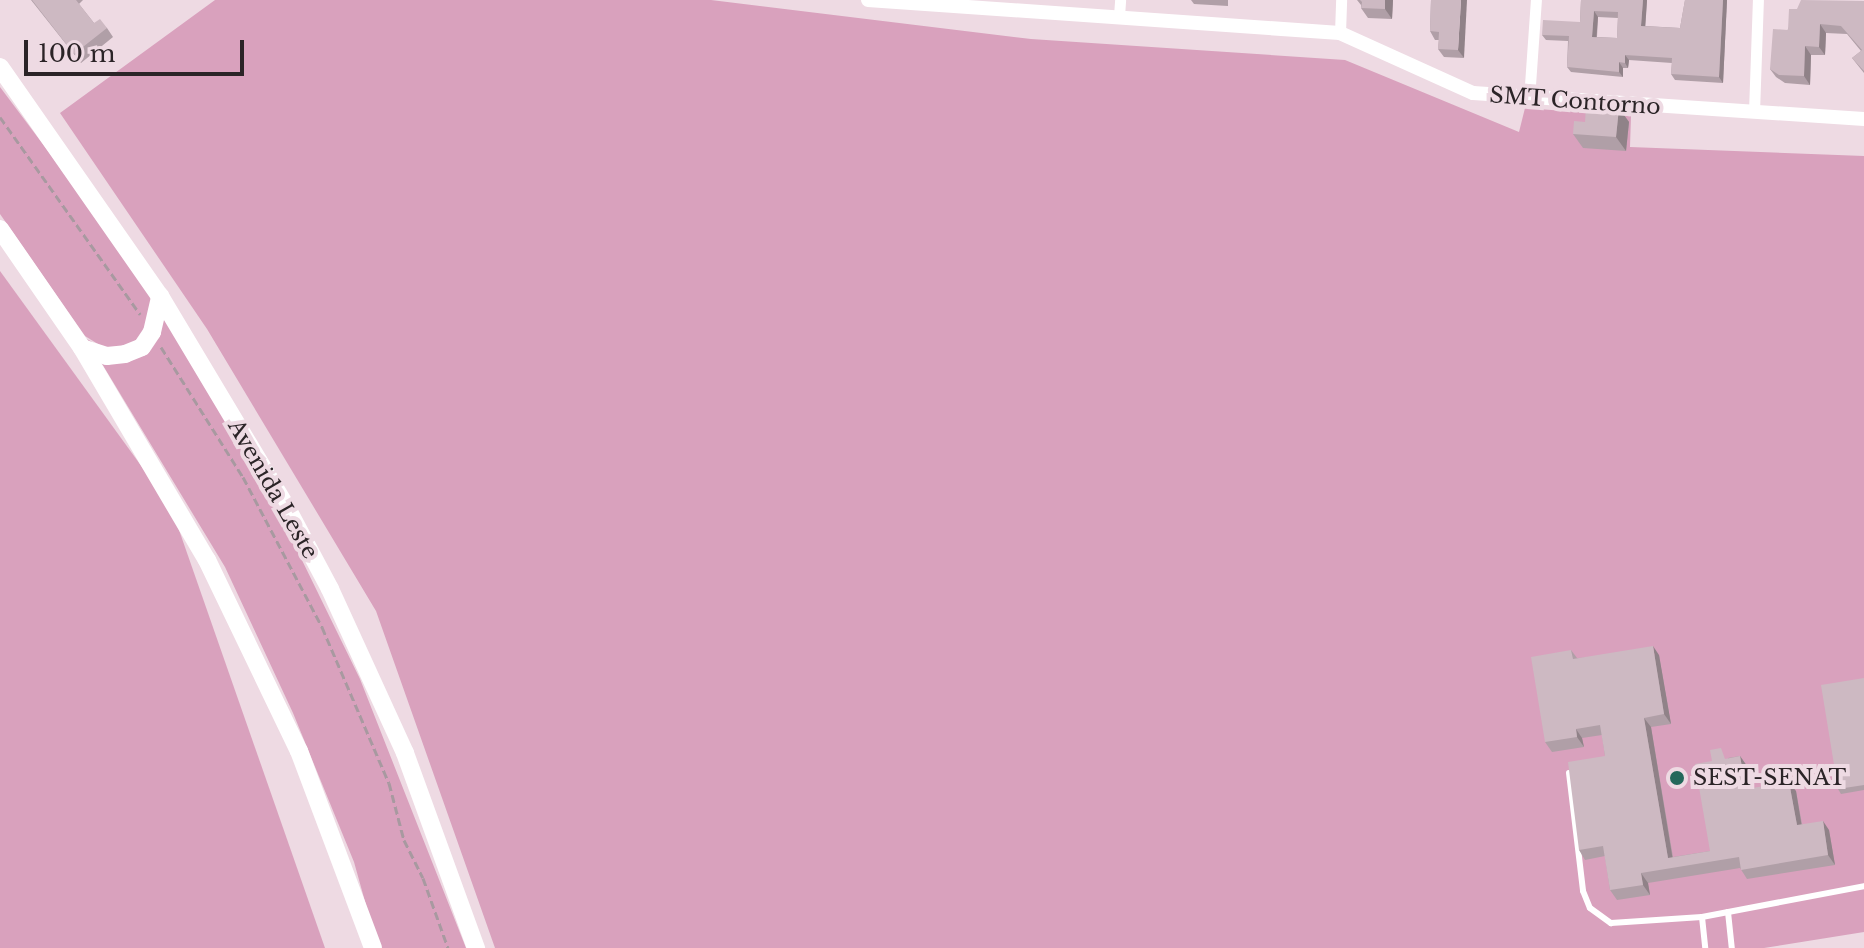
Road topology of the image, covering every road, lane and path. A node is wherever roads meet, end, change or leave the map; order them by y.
1 (868, 0) edge
2 (876, 0) edge
3 (1120, 0) edge
4 (1341, 0) edge
5 (1536, 0) edge
6 (1758, 0) edge
7 (1119, 16) junction
8 (1340, 33) junction
9 (0, 67) edge
10 (1529, 99) junction
11 (1754, 112) junction
12 (0, 117) edge
13 (1864, 119) edge
14 (0, 229) edge
15 (160, 296) junction
16 (152, 332) junction
17 (82, 348) junction
18 (1569, 773) edge
19 (1864, 886) edge
20 (1728, 912) junction
21 (1702, 917) junction
22 (373, 948) edge
23 (448, 948) edge
24 (476, 948) edge
25 (1705, 948) edge
26 (1732, 948) edge

1 - 2 street, SMT Contorno
2 - 7 street, SMT Contorno
3 - 7 street
4 - 8 street
5 - 10 street
6 - 11 street
7 - 8 street, SMT Contorno
8 - 10 street, SMT Contorno
9 - 15 main road, Avenida Leste
10 - 11 street, SMT Contorno
11 - 13 street, SMT Contorno
12 - 16 path
14 - 17 main road
15 - 16 main road
15 - 24 main road, Avenida Leste
16 - 17 main road
16 - 23 path
17 - 22 main road
18 - 21 lane
19 - 20 lane
20 - 21 lane
20 - 26 lane
21 - 25 lane

